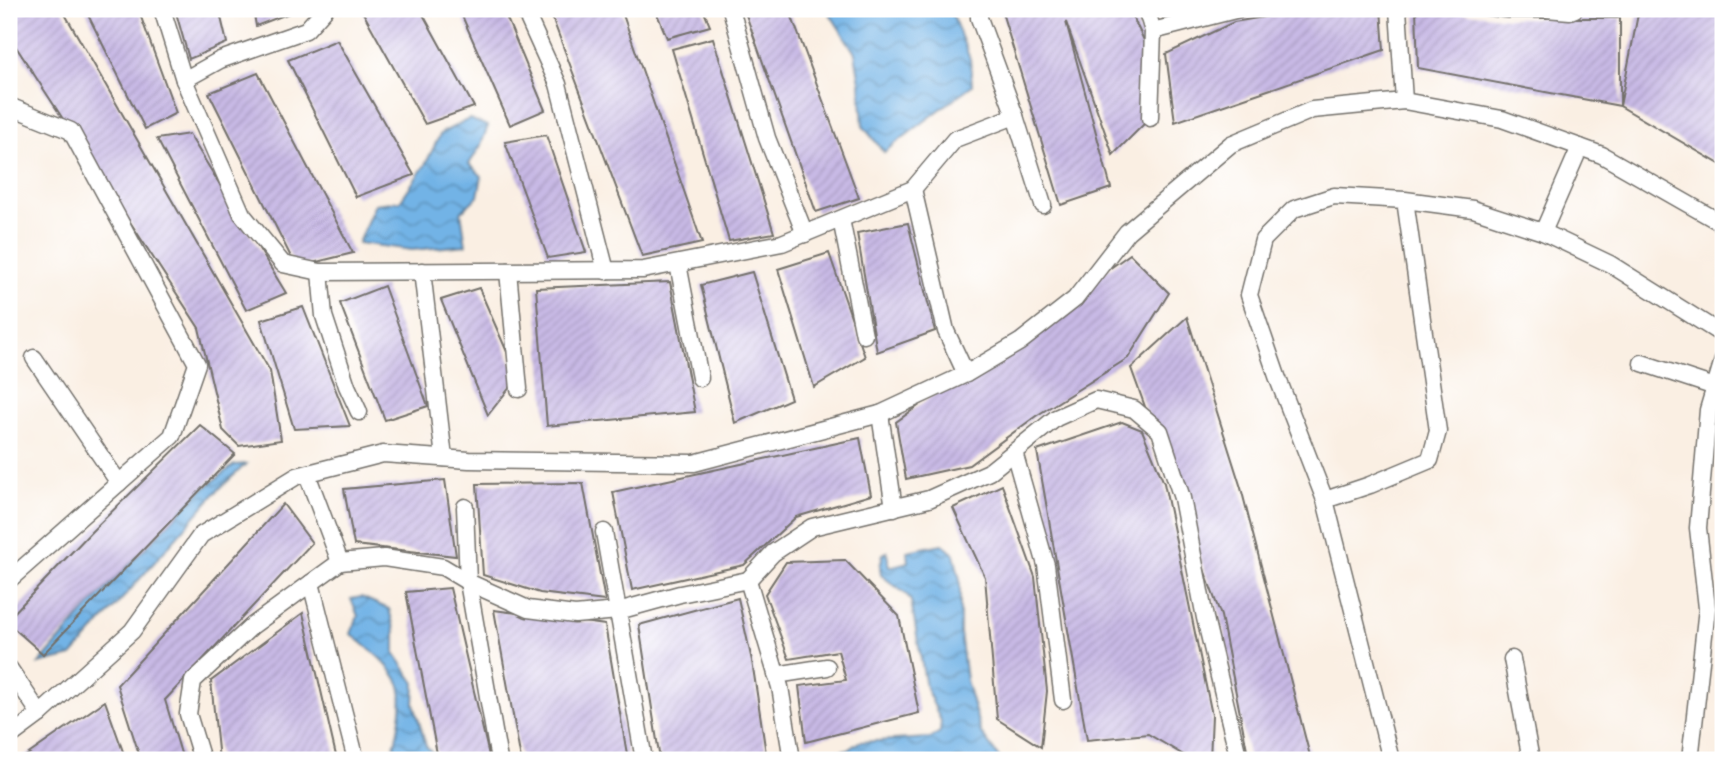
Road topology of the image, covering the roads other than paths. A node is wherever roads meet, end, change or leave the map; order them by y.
1 (162, 9) edge
2 (325, 9) edge
3 (524, 9) edge
4 (731, 9) edge
5 (979, 9) edge
6 (1146, 9) edge
7 (1239, 9) edge
8 (1398, 9) edge
9 (1546, 9) edge
10 (1575, 9) edge
11 (1153, 31) junction
12 (184, 80) junction
13 (1404, 101) junction
14 (9, 106) edge
15 (1015, 116) junction
16 (1150, 118) dead end
17 (1580, 147) junction
18 (913, 189) junction
19 (1405, 201) junction
20 (1043, 205) dead end
21 (841, 219) junction
22 (1723, 224) edge
23 (1543, 232) junction
24 (805, 234) junction
25 (678, 264) junction
26 (422, 271) junction
27 (508, 271) junction
28 (606, 271) junction
29 (320, 272) junction
30 (864, 335) dead end
31 (1723, 335) edge
32 (34, 358) dead end
33 (1723, 360) edge
34 (1642, 363) dead end
35 (966, 374) junction
36 (700, 378) dead end
37 (1715, 387) junction
38 (519, 389) dead end
39 (359, 412) dead end
40 (880, 414) junction
41 (1014, 452) junction
42 (444, 458) junction
43 (307, 474) junction
44 (119, 483) junction
45 (1325, 499) junction
46 (465, 507) dead end
47 (894, 508) junction
48 (604, 532) dead end
49 (340, 562) junction
50 (9, 580) edge
51 (748, 580) junction
52 (468, 582) junction
53 (312, 583) junction
54 (618, 611) junction
55 (1512, 659) dead end
56 (827, 667) dead end
57 (9, 668) edge
58 (776, 675) junction
59 (1063, 700) dead end
60 (40, 714) junction
61 (9, 737) edge
62 (202, 760) edge
63 (356, 760) edge
64 (499, 760) edge
65 (644, 760) edge
66 (792, 760) edge
67 (1239, 760) edge
68 (1391, 760) edge
69 (1531, 760) edge
70 (1690, 760) edge

1 - 12 street
2 - 12 street
3 - 28 street
4 - 24 street
5 - 15 street
6 - 11 street
7 - 11 street
8 - 13 street
9 - 10 street
11 - 16 street
12 - 29 street
13 - 17 street
13 - 35 street
14 - 44 street
15 - 18 street
15 - 20 street
17 - 22 street
17 - 23 street
18 - 21 street
18 - 35 street
19 - 23 street
19 - 45 street
19 - 45 street
21 - 24 street
21 - 30 street
23 - 31 street
24 - 25 street
25 - 28 street
25 - 36 street
26 - 27 street
26 - 29 street
26 - 42 street
27 - 28 street
27 - 38 street
29 - 39 street
32 - 44 street
33 - 37 street
34 - 37 street
35 - 40 street
37 - 70 street
40 - 42 street
40 - 47 street
41 - 47 street
41 - 59 street
41 - 67 street
42 - 43 street
43 - 49 street
43 - 60 street
44 - 50 street
45 - 68 street
46 - 52 street
47 - 51 street
48 - 54 street
49 - 52 street
49 - 53 street
51 - 54 street
51 - 58 street
52 - 54 street
52 - 64 street
53 - 62 street
53 - 63 street
54 - 65 street
55 - 69 street
56 - 58 street
57 - 60 street
58 - 66 street
60 - 61 street

